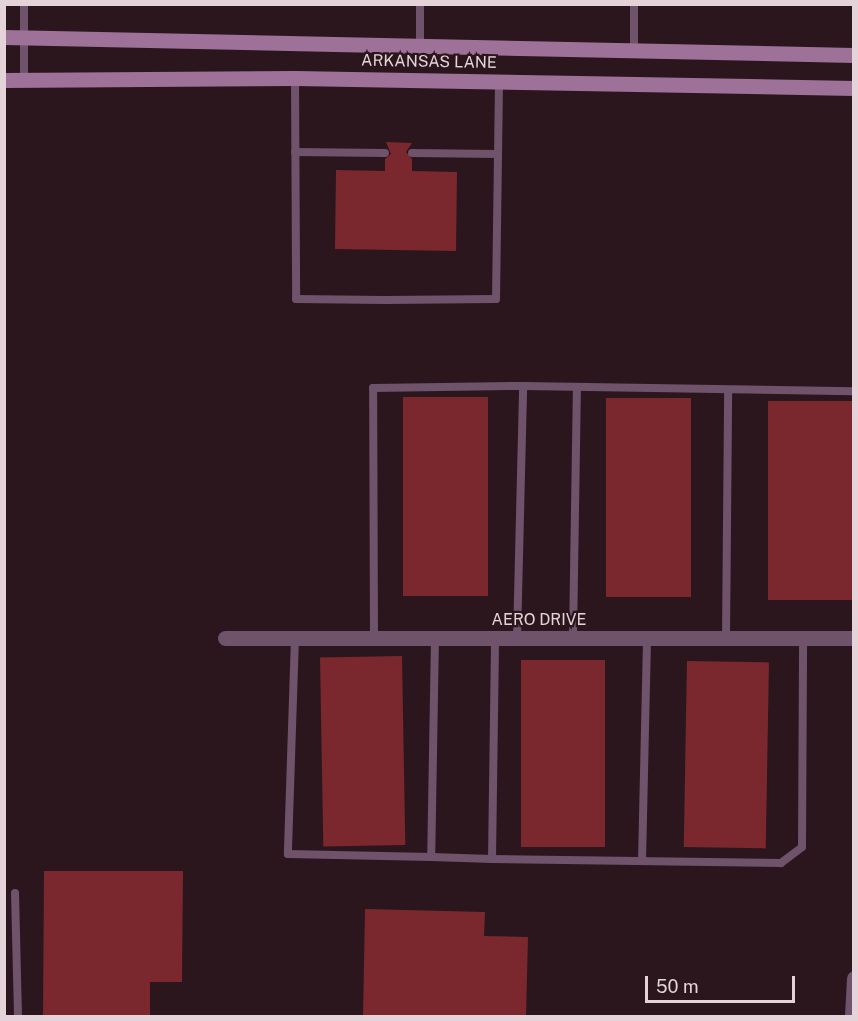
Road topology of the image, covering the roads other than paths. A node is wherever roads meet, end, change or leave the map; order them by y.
1 (24, 4) edge
2 (420, 4) edge
3 (634, 4) edge
4 (4, 37) edge
5 (24, 37) junction
6 (420, 44) junction
7 (634, 48) junction
8 (854, 55) edge
9 (295, 78) junction
10 (4, 80) edge
11 (24, 80) junction
12 (499, 80) junction
13 (854, 88) edge
14 (296, 152) junction
15 (385, 153) dead end
16 (412, 153) dead end
17 (498, 154) junction
18 (523, 386) junction
19 (577, 387) junction
20 (728, 390) junction
21 (854, 392) edge
22 (225, 638) dead end
23 (295, 638) junction
24 (374, 638) junction
25 (435, 638) junction
26 (495, 638) junction
27 (517, 638) junction
28 (573, 638) junction
29 (647, 638) junction
30 (726, 638) junction
31 (803, 638) junction
32 (854, 638) edge
33 (431, 857) junction
34 (492, 859) junction
35 (642, 861) junction
36 (15, 893) dead end
37 (854, 978) edge
38 (18, 1017) edge
39 (852, 1017) edge

1 - 5 lane
2 - 6 lane
3 - 7 lane
4 - 5 main road, ARKANSAS LANE
5 - 6 main road, ARKANSAS LANE
5 - 11 lane
6 - 7 main road, ARKANSAS LANE
7 - 8 main road, ARKANSAS LANE
9 - 11 main road, ARKANSAS LANE
9 - 12 main road, ARKANSAS LANE
9 - 14 lane
10 - 11 main road, ARKANSAS LANE
12 - 13 main road, ARKANSAS LANE
12 - 17 lane
14 - 15 lane
14 - 17 lane
16 - 17 lane
18 - 19 lane
18 - 24 lane
18 - 27 lane
19 - 20 lane
19 - 28 lane
20 - 21 lane
20 - 30 lane
22 - 23 street, AERO DRIVE
23 - 24 street, AERO DRIVE
23 - 33 lane
24 - 25 street, AERO DRIVE
25 - 26 street, AERO DRIVE
25 - 33 lane
26 - 27 street, AERO DRIVE
26 - 34 lane
27 - 28 street, AERO DRIVE
28 - 29 street, AERO DRIVE
29 - 30 street, AERO DRIVE
29 - 35 lane
30 - 31 street, AERO DRIVE
31 - 32 street, AERO DRIVE
31 - 35 lane
33 - 34 lane
34 - 35 lane
36 - 38 lane
37 - 39 street

